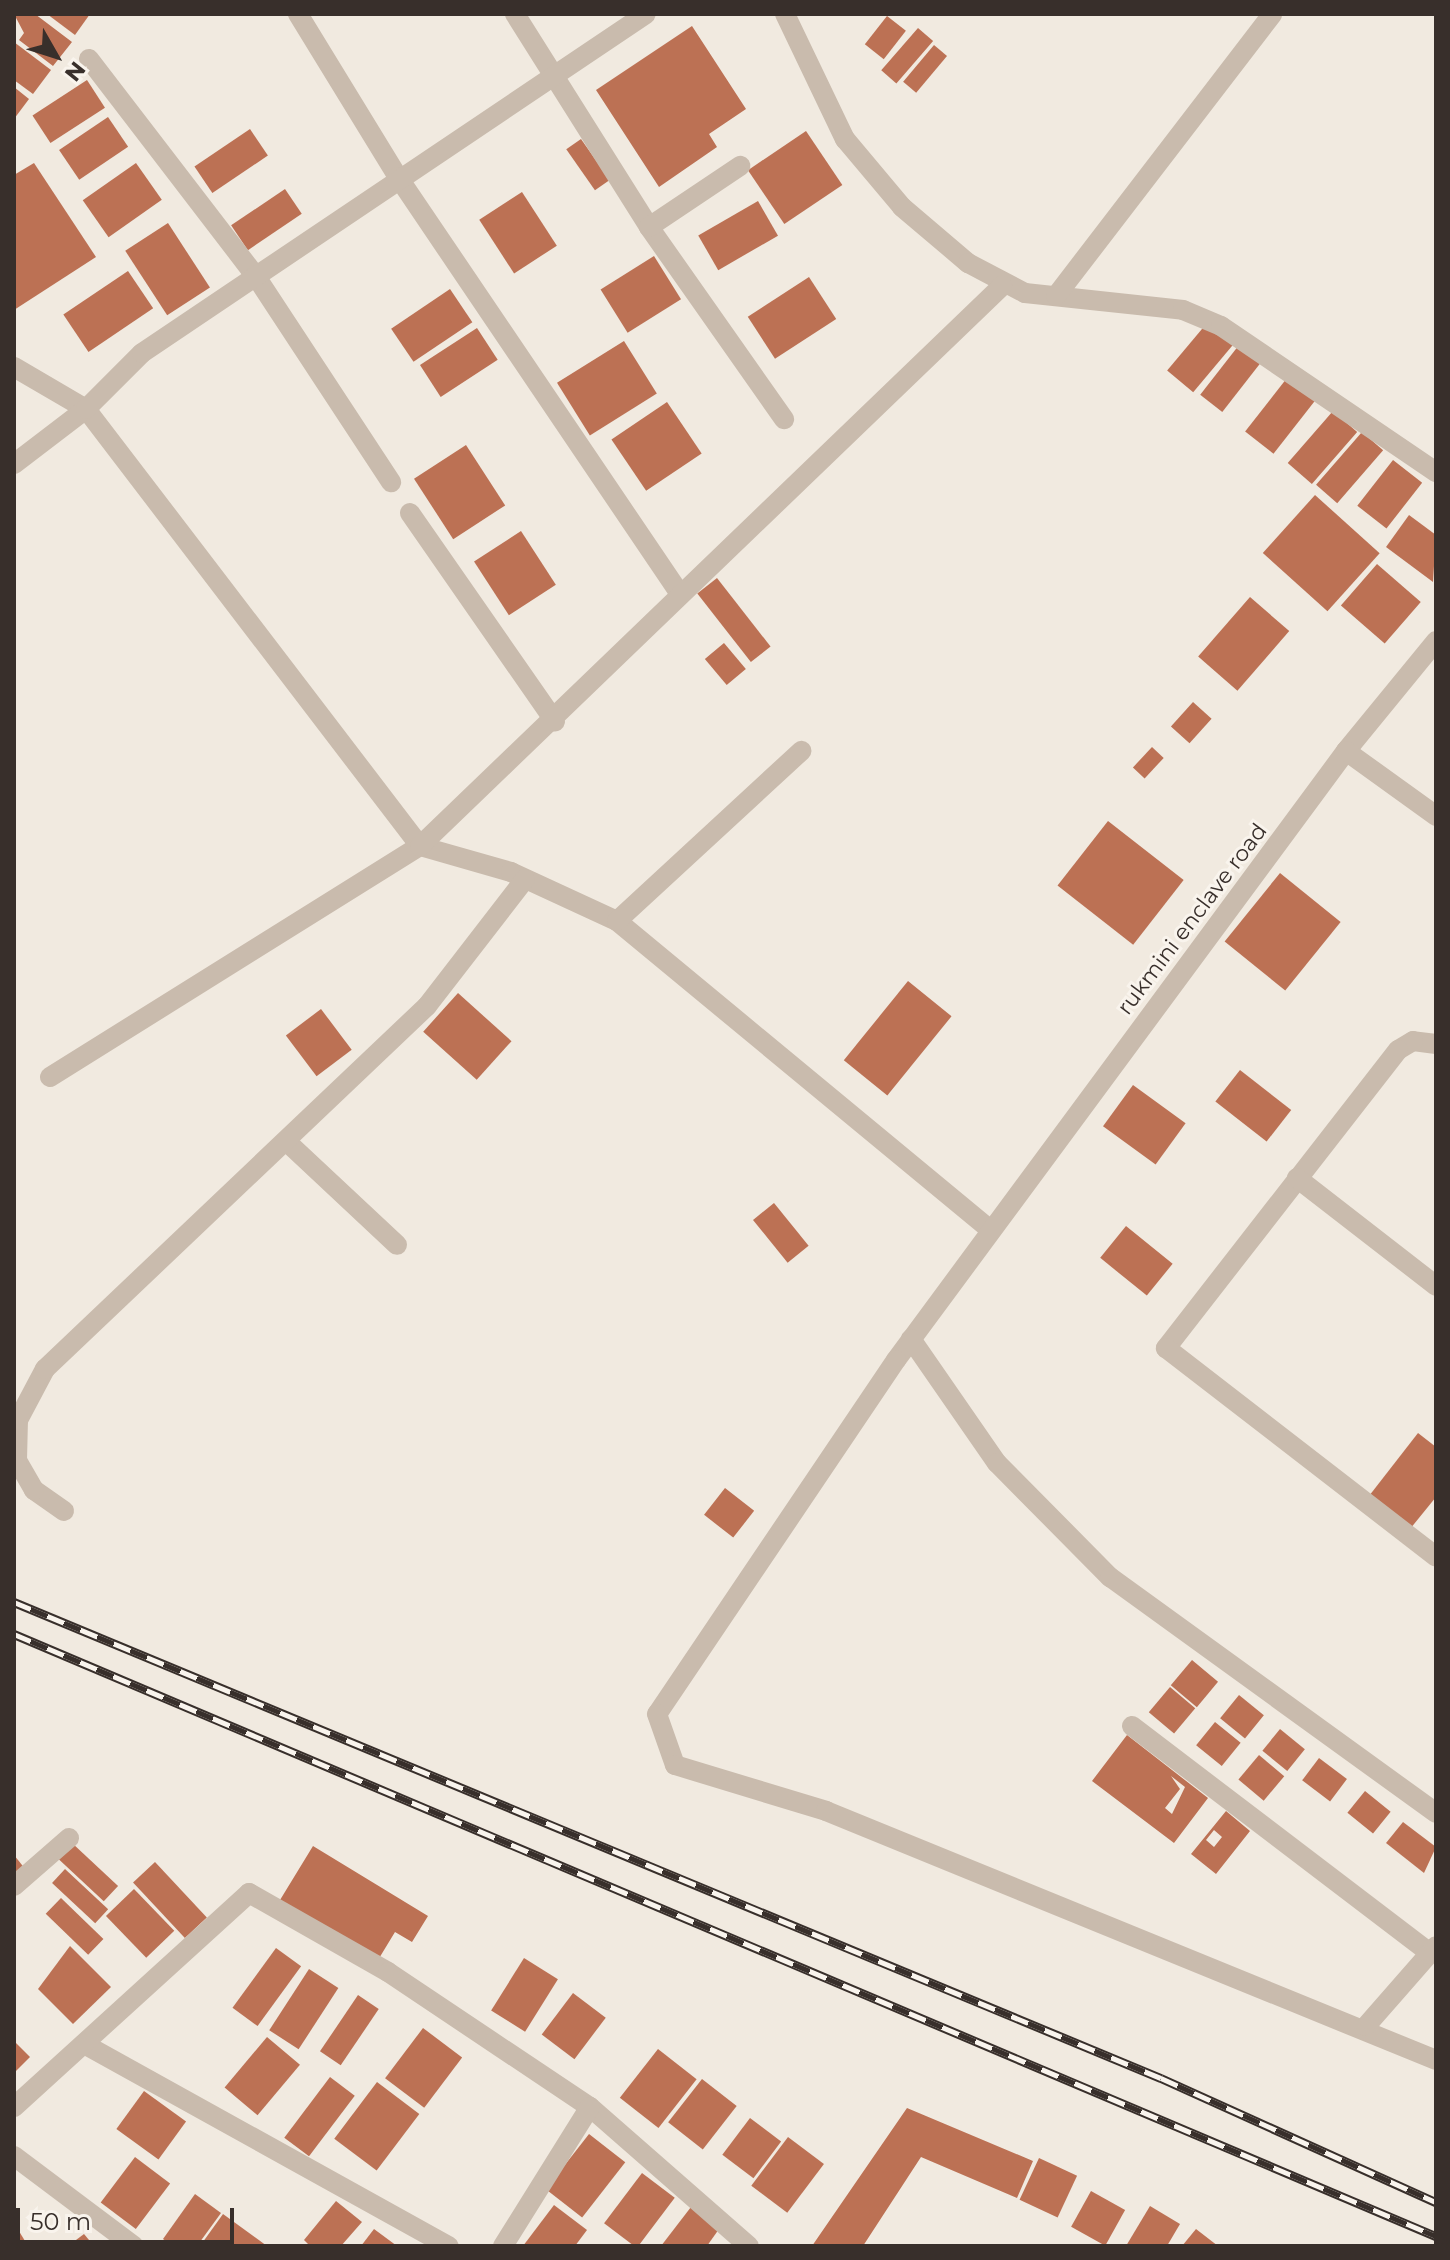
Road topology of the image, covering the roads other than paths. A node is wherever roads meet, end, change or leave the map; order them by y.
1 (298, 14) edge
2 (515, 14) edge
3 (646, 14) edge
4 (785, 14) edge
5 (1272, 14) edge
6 (89, 59) dead end
7 (555, 75) junction
8 (740, 166) dead end
9 (398, 177) junction
10 (649, 227) junction
11 (255, 275) junction
12 (1002, 286) junction
13 (1056, 296) junction
14 (14, 367) edge
15 (86, 409) junction
16 (784, 419) dead end
17 (14, 464) edge
18 (1436, 472) edge
19 (391, 482) dead end
20 (410, 513) dead end
21 (680, 594) junction
22 (1436, 641) edge
23 (555, 722) junction
24 (801, 751) dead end
25 (1346, 751) junction
26 (1436, 816) edge
27 (420, 846) junction
28 (525, 879) junction
29 (617, 921) junction
30 (1433, 1042) edge
31 (50, 1077) dead end
32 (286, 1141) junction
33 (1297, 1178) junction
34 (991, 1230) junction
35 (397, 1245) dead end
36 (1436, 1286) edge
37 (911, 1339) junction
38 (64, 1511) dead end
39 (1436, 1557) edge
40 (1132, 1726) dead end
41 (1436, 1813) edge
42 (69, 1838) dead end
43 (14, 1886) edge
44 (1433, 1949) edge
45 (1366, 2026) junction
46 (84, 2044) junction
47 (1436, 2060) edge
48 (14, 2107) edge
49 (590, 2107) junction
50 (14, 2156) edge
51 (739, 2243) edge
52 (134, 2246) edge
53 (449, 2246) edge
54 (503, 2246) edge

1 - 9 street
2 - 7 street
3 - 7 street
4 - 12 street
5 - 13 street
6 - 11 street
7 - 9 street
7 - 10 street
8 - 10 street
9 - 11 street
9 - 21 street
10 - 16 street
11 - 15 street
11 - 19 street
12 - 13 street
12 - 21 street
13 - 18 street
14 - 15 street
15 - 17 street
15 - 27 street
20 - 23 street
21 - 23 street
22 - 25 street, rukmini enclave road
23 - 27 street
24 - 29 street
25 - 26 street
25 - 34 street, rukmini enclave road
27 - 28 street
27 - 31 street
28 - 29 street
28 - 32 street
29 - 34 street
30 - 33 street
32 - 35 street
32 - 38 street
33 - 36 street
33 - 39 street
34 - 37 street, rukmini enclave road
37 - 41 street
37 - 45 street, rukmini enclave road
40 - 44 street
42 - 43 street
44 - 45 street
45 - 47 street
46 - 48 street
46 - 49 street
46 - 53 street
49 - 51 street
49 - 54 street
50 - 52 street

